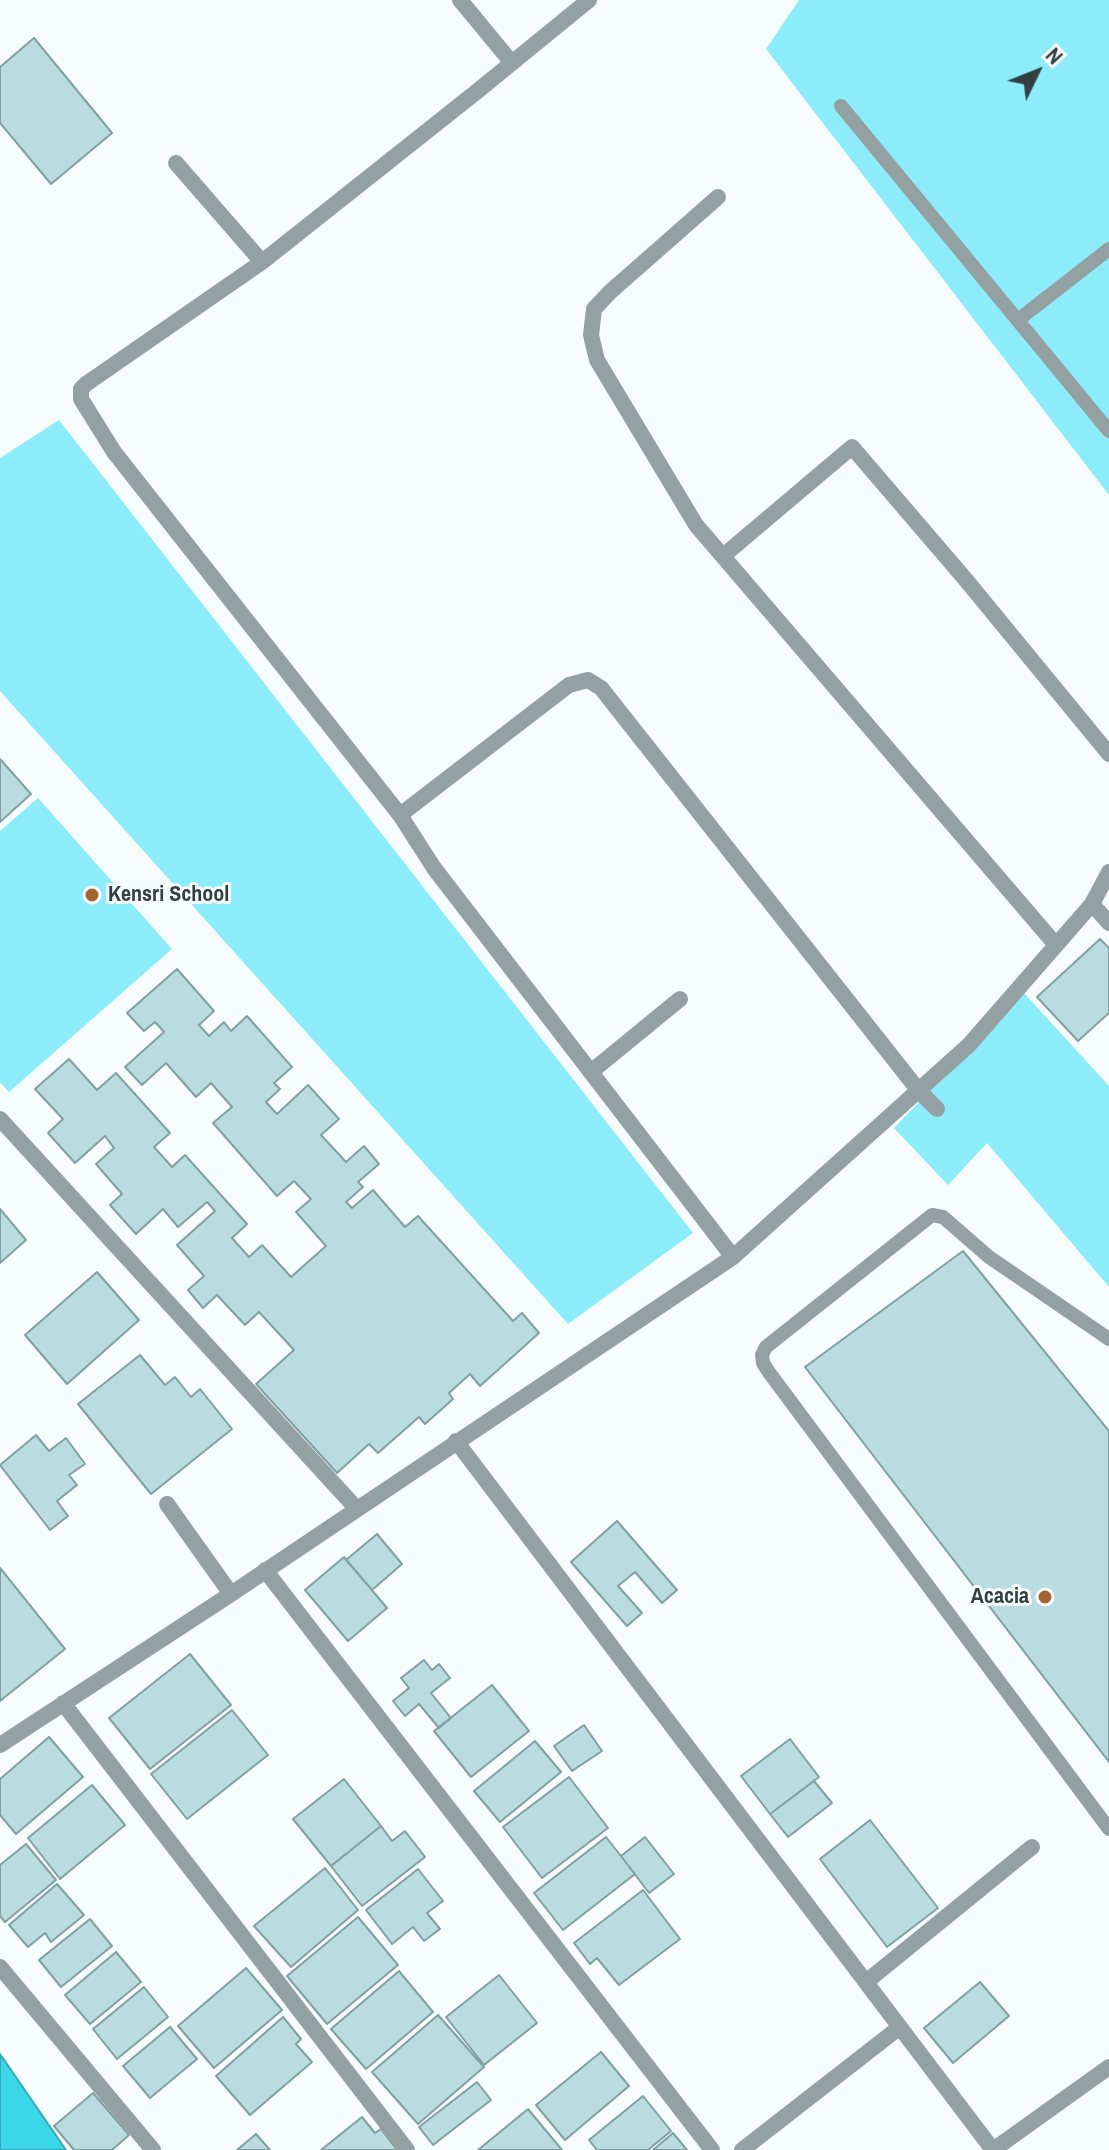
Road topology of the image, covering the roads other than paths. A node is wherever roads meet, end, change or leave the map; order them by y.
1 (460, 0) edge
2 (589, 0) edge
3 (512, 63) junction
4 (841, 106) dead end
5 (176, 163) dead end
6 (718, 197) dead end
7 (1109, 249) edge
8 (262, 262) junction
9 (1018, 320) junction
10 (1109, 431) edge
11 (723, 556) junction
12 (1109, 754) edge
13 (400, 815) junction
14 (1109, 872) edge
15 (1092, 904) junction
16 (1109, 923) edge
17 (1056, 945) junction
18 (680, 999) dead end
19 (592, 1071) junction
20 (919, 1091) junction
21 (937, 1109) dead end
22 (0, 1119) edge
23 (733, 1257) junction
24 (1109, 1339) edge
25 (456, 1441) junction
26 (167, 1504) dead end
27 (356, 1508) junction
28 (265, 1570) junction
29 (231, 1594) junction
30 (63, 1703) junction
31 (0, 1745) edge
32 (1109, 1829) edge
33 (1032, 1847) dead end
34 (0, 1967) edge
35 (866, 1982) junction
36 (900, 2027) junction
37 (1109, 2067) edge
38 (153, 2150) edge
39 (407, 2150) edge
40 (712, 2150) edge
41 (742, 2150) edge

1 - 3 street
2 - 3 street
3 - 8 street
4 - 9 lane
5 - 8 street
6 - 11 street
7 - 9 lane
8 - 13 street
9 - 10 lane
11 - 12 street
11 - 17 street
13 - 19 street
13 - 20 street
14 - 15 street
15 - 16 street
15 - 17 street
17 - 20 street
18 - 19 street
19 - 23 street
20 - 21 street
20 - 23 street
22 - 27 street
23 - 25 street
24 - 32 lane
25 - 27 street
25 - 35 street
26 - 29 street
27 - 28 street
28 - 29 street
28 - 40 street
29 - 30 street
30 - 31 street
30 - 39 street
33 - 35 street
34 - 38 street
35 - 36 street
36 - 37 street
36 - 41 street

